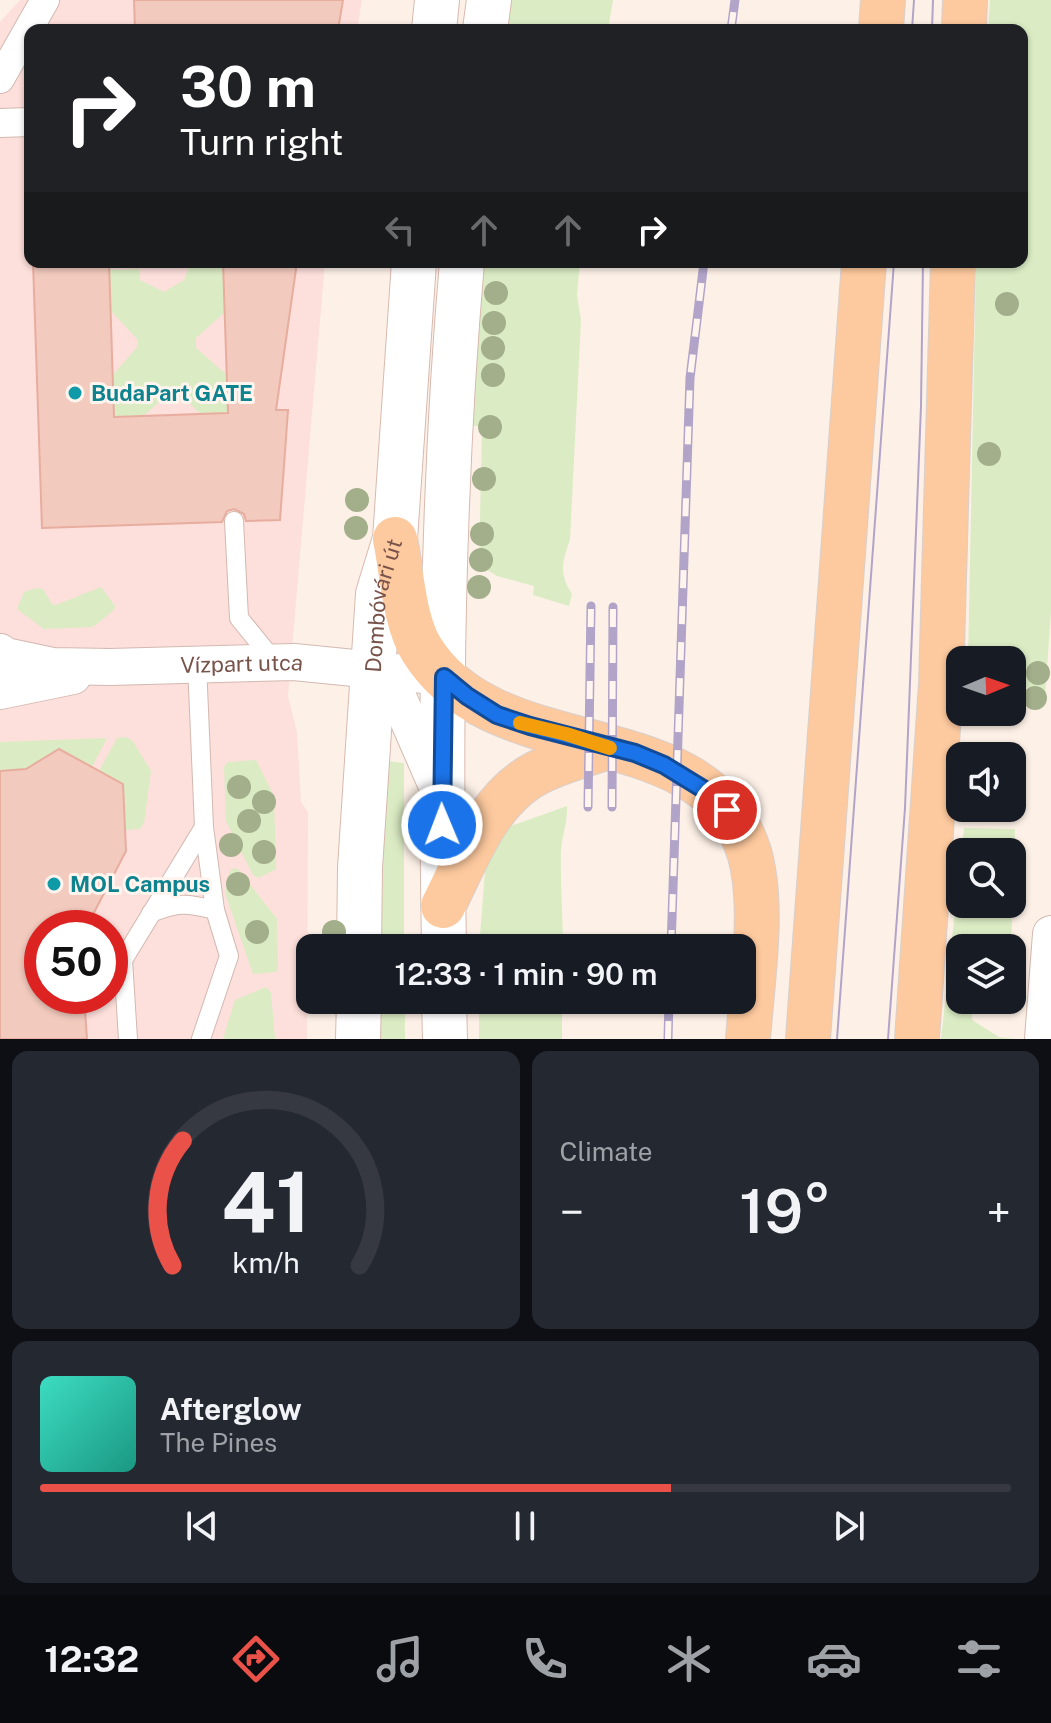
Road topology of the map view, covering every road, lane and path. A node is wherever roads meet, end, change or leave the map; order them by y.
1 (45, 0) edge
2 (437, 0) edge
3 (489, 0) edge
4 (883, 0) edge
5 (965, 0) edge
6 (31, 24) edge
7 (435, 24) edge
8 (486, 24) edge
9 (881, 24) edge
10 (964, 24) edge
11 (24, 37) edge
12 (0, 79) edge
13 (24, 122) edge
14 (0, 123) edge
15 (414, 268) edge
16 (462, 268) edge
17 (864, 268) edge
18 (953, 268) edge
19 (234, 521) dead end
20 (395, 539) junction
21 (0, 652) edge
22 (274, 661) junction
23 (197, 664) junction
24 (110, 667) junction
25 (373, 669) junction
26 (444, 677) junction
27 (0, 691) edge
28 (606, 748) junction
29 (442, 798) junction
30 (204, 827) junction
31 (215, 910) junction
32 (151, 913) junction
33 (443, 927) edge
34 (359, 934) edge
35 (1051, 934) edge
36 (359, 1014) edge
37 (444, 1014) edge
38 (128, 1039) edge
39 (201, 1039) edge
40 (358, 1039) edge
41 (445, 1039) edge
42 (748, 1039) edge
43 (808, 1039) edge
44 (917, 1039) edge
45 (1043, 1039) edge

1 - 6 street
2 - 7 main road
3 - 8 main road
4 - 9 main road
5 - 10 main road
11 - 12 street
13 - 14 street
15 - 20 main road, Dombóvári út
16 - 26 main road
17 - 43 main road
18 - 44 main road
19 - 22 lane
20 - 25 main road, Dombóvári út
20 - 26 main road
21 - 24 street
22 - 23 street, Vízpart utca
22 - 25 street, Vízpart utca
23 - 24 street, Vízpart utca
23 - 30 lane
24 - 27 street
25 - 26 street, Vízpart utca
25 - 29 street
25 - 34 main road, Dombóvári út
26 - 28 main road
26 - 29 main road
28 - 33 main road
28 - 42 main road
29 - 33 main road
30 - 31 lane
30 - 32 lane
31 - 32 lane
31 - 39 lane
32 - 38 lane
35 - 45 street
36 - 40 main road
37 - 41 main road

